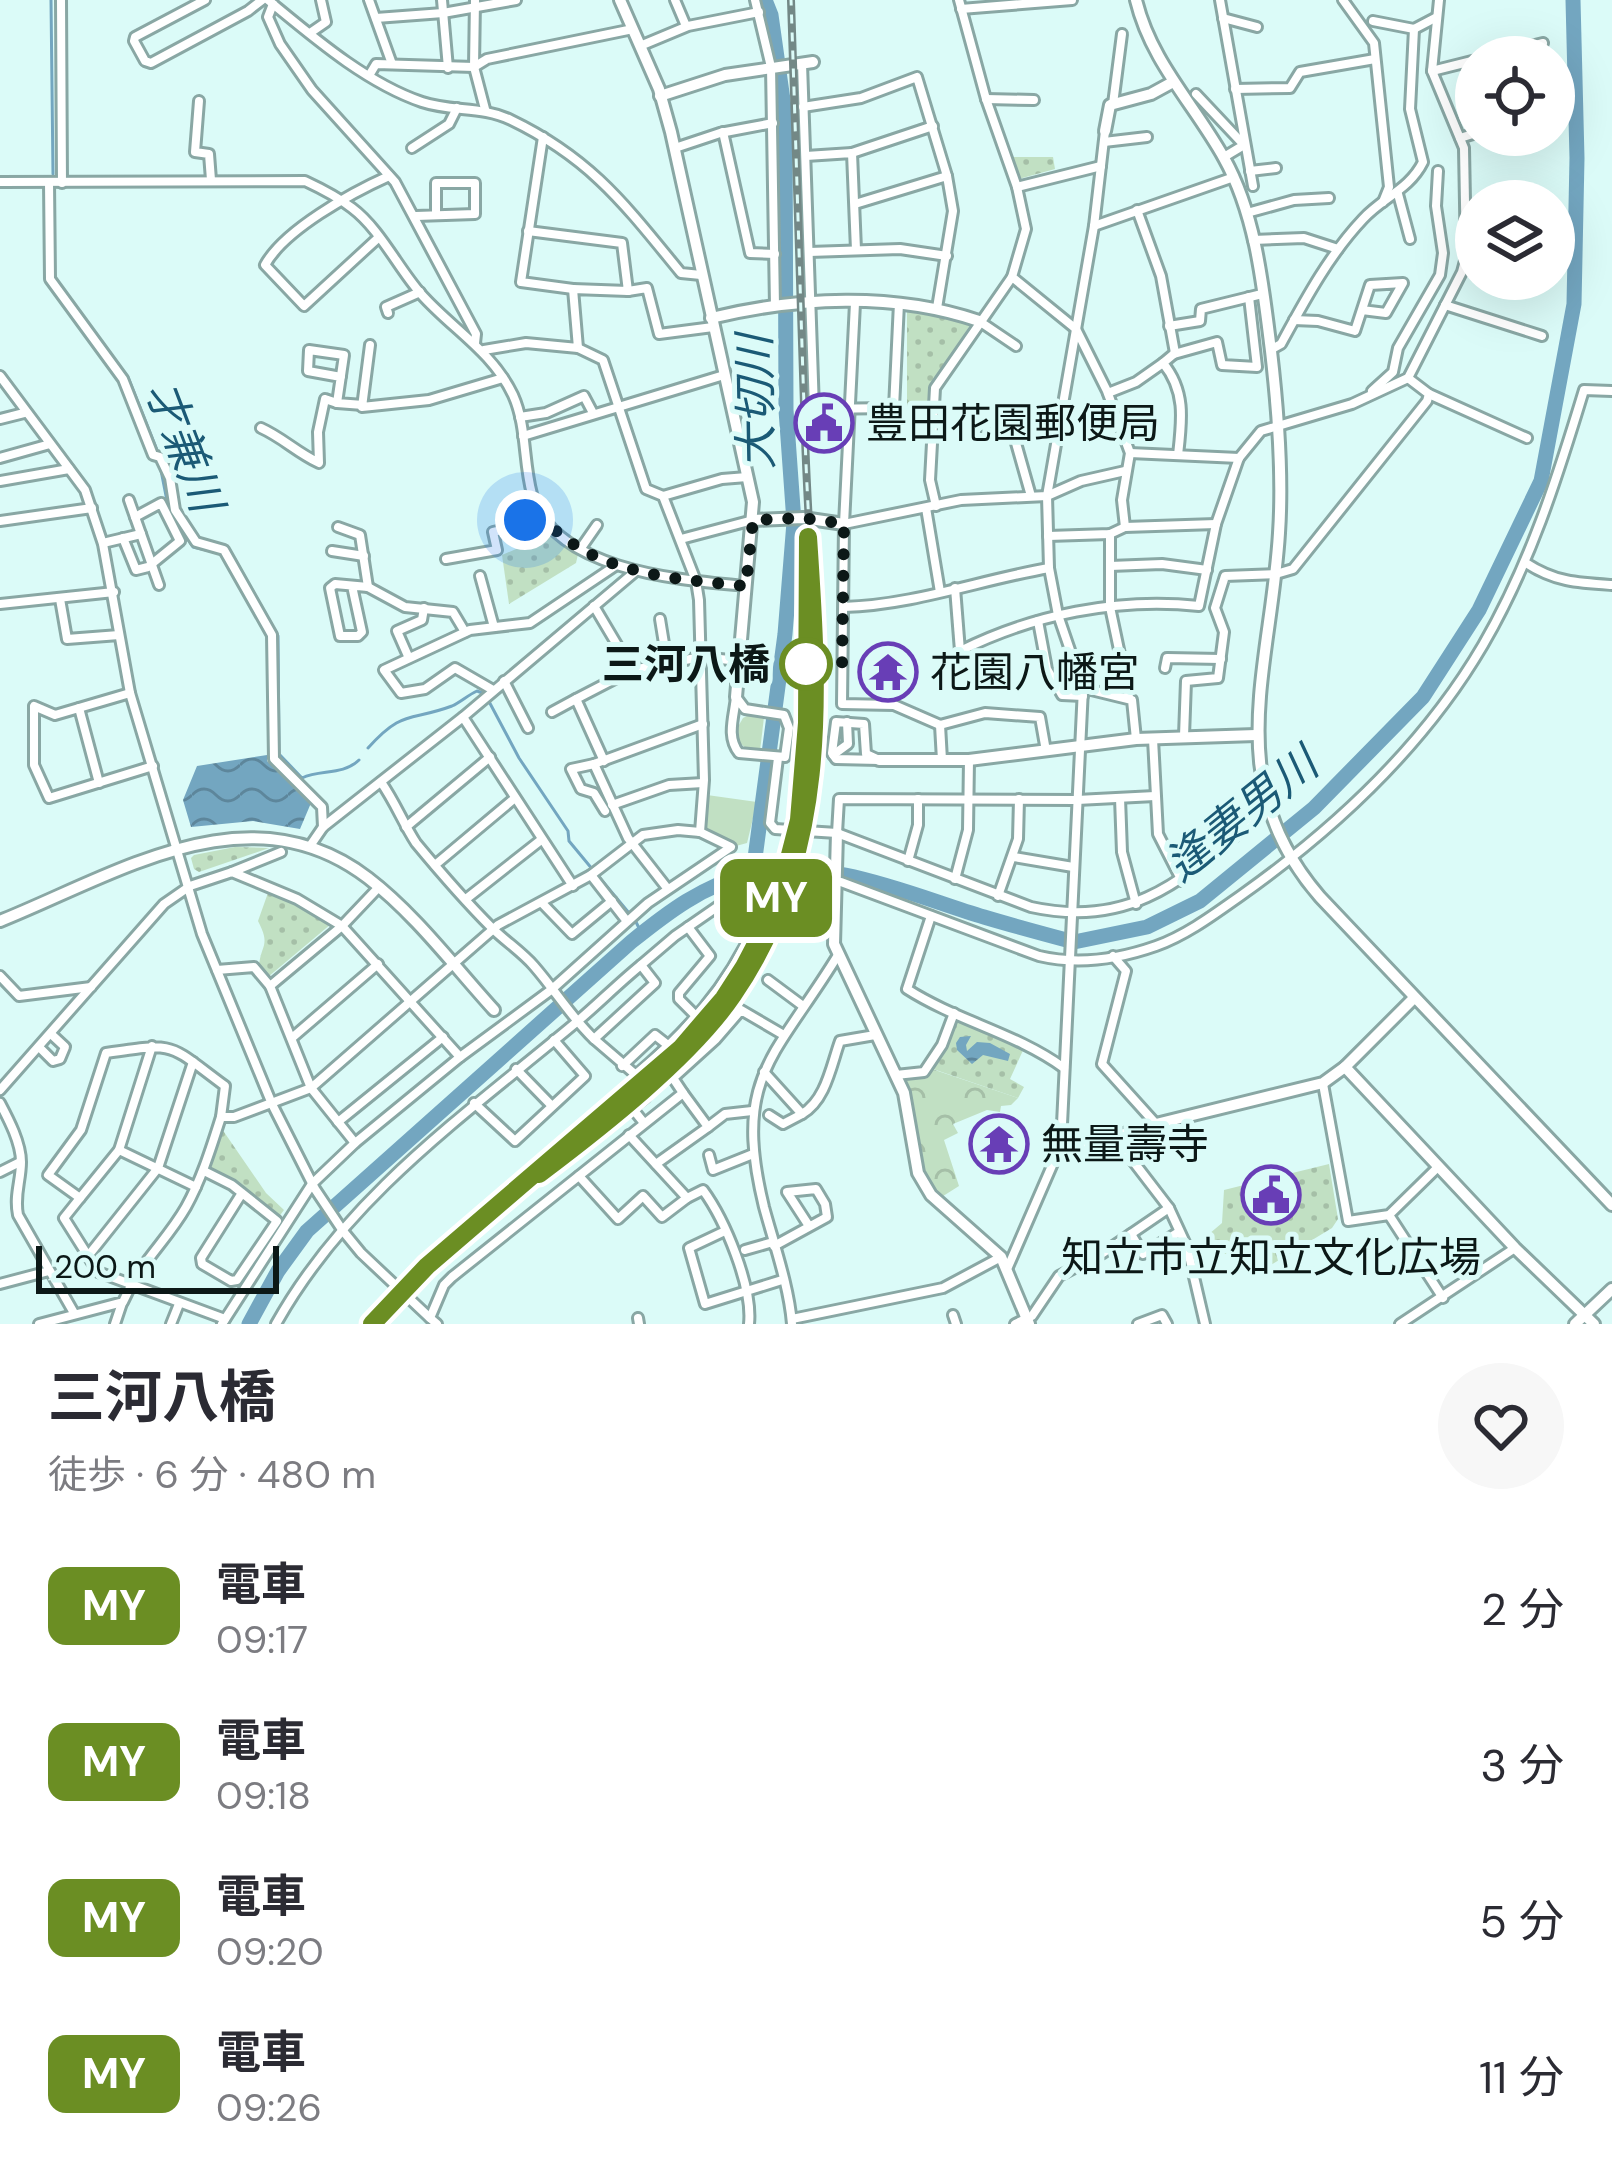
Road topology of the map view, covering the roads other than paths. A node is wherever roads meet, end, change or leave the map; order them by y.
1 (61, 0) edge
2 (205, 0) edge
3 (321, 0) edge
4 (369, 0) edge
5 (394, 0) edge
6 (442, 0) edge
7 (515, 0) edge
8 (620, 0) edge
9 (675, 0) edge
10 (755, 0) edge
11 (1072, 0) edge
12 (1136, 0) edge
13 (1220, 0) edge
14 (1343, 0) edge
15 (1438, 0) edge
16 (262, 2) edge
17 (476, 4) edge
18 (960, 5) edge
19 (759, 11) junction
20 (443, 13) junction
21 (396, 17) junction
22 (1436, 17) junction
23 (376, 18) junction
24 (1223, 18) junction
25 (1373, 21) dead end
26 (686, 26) junction
27 (1257, 27) dead end
28 (633, 29) junction
29 (1414, 29) junction
30 (310, 33) junction
31 (1122, 34) dead end
32 (640, 46) junction
33 (1375, 59) junction
34 (807, 63) joint
35 (392, 64) junction
36 (1455, 65) edge
37 (776, 66) junction
38 (448, 68) junction
39 (474, 68) junction
40 (1432, 71) junction
41 (370, 74) junction
42 (1173, 82) junction
43 (1234, 89) junction
44 (1196, 94) dead end
45 (660, 95) junction
46 (986, 99) junction
47 (1034, 100) dead end
48 (199, 101) dead end
49 (1112, 104) junction
50 (803, 106) junction
51 (457, 108) junction
52 (484, 109) junction
53 (772, 123) junction
54 (932, 126) junction
55 (1455, 126) edge
56 (723, 133) junction
57 (543, 137) junction
58 (1104, 137) junction
59 (1148, 137) dead end
60 (1244, 145) junction
61 (412, 148) dead end
62 (674, 149) junction
63 (852, 153) junction
64 (806, 156) junction
65 (1464, 156) edge
66 (1223, 157) junction
67 (1101, 166) junction
68 (1276, 168) dead end
69 (1250, 171) junction
70 (1438, 171) dead end
71 (388, 176) junction
72 (947, 176) junction
73 (1234, 177) junction
74 (211, 180) junction
75 (0, 182) edge
76 (49, 182) junction
77 (62, 183) junction
78 (1252, 186) dead end
79 (1017, 187) junction
80 (1398, 194) junction
81 (1329, 198) dead end
82 (339, 201) junction
83 (855, 204) junction
84 (1383, 204) junction
85 (1137, 210) junction
86 (1247, 213) junction
87 (415, 215) junction
88 (436, 215) junction
89 (1094, 226) junction
90 (528, 231) junction
91 (378, 238) junction
92 (1410, 239) dead end
93 (1253, 240) junction
94 (1338, 249) junction
95 (856, 250) junction
96 (809, 252) junction
97 (776, 254) junction
98 (947, 256) junction
99 (701, 274) junction
100 (1012, 277) junction
101 (573, 289) junction
102 (628, 291) junction
103 (420, 292) junction
104 (1256, 296) junction
105 (899, 302) junction
106 (855, 303) junction
107 (809, 304) junction
108 (782, 305) junction
109 (1445, 305) junction
110 (937, 308) junction
111 (1362, 310) junction
112 (388, 313) dead end
113 (1294, 320) junction
114 (979, 321) junction
115 (712, 322) junction
116 (1169, 326) junction
117 (1076, 328) junction
118 (1542, 336) dead end
119 (475, 343) junction
120 (370, 346) dead end
121 (1016, 346) dead end
122 (578, 348) junction
123 (484, 350) junction
124 (1270, 350) junction
125 (1174, 354) junction
126 (1163, 363) junction
127 (724, 375) junction
128 (341, 377) junction
129 (1408, 378) junction
130 (503, 379) junction
131 (1, 380) edge
132 (1612, 392) edge
133 (1108, 393) junction
134 (1429, 394) junction
135 (1361, 400) junction
136 (338, 403) junction
137 (621, 404) junction
138 (362, 405) junction
139 (850, 410) junction
140 (24, 413) junction
141 (593, 413) junction
142 (0, 418) edge
143 (520, 418) junction
144 (1060, 422) junction
145 (1278, 426) junction
146 (261, 428) dead end
147 (1012, 429) junction
148 (986, 435) dead end
149 (523, 436) junction
150 (1527, 438) dead end
151 (50, 445) junction
152 (1130, 453) junction
153 (1178, 455) junction
154 (0, 458) edge
155 (1239, 458) junction
156 (71, 468) junction
157 (1125, 471) junction
158 (747, 477) junction
159 (0, 481) edge
160 (663, 496) junction
161 (1031, 496) junction
162 (1047, 496) junction
163 (129, 500) dead end
164 (168, 503) junction
165 (931, 507) junction
166 (92, 508) junction
167 (538, 511) junction
168 (135, 518) junction
169 (753, 520) junction
170 (0, 521) edge
171 (844, 524) junction
172 (1216, 524) junction
173 (597, 526) dead end
174 (338, 527) dead end
175 (1126, 527) junction
176 (141, 534) junction
177 (1110, 534) junction
178 (1048, 536) junction
179 (123, 538) junction
180 (681, 538) junction
181 (103, 543) junction
182 (581, 548) junction
183 (332, 550) dead end
184 (364, 556) junction
185 (446, 559) dead end
186 (1526, 562) junction
187 (152, 564) junction
188 (616, 565) junction
189 (1109, 566) junction
190 (1048, 568) junction
191 (1207, 570) junction
192 (637, 571) junction
193 (1276, 574) junction
194 (480, 577) dead end
195 (696, 581) junction
196 (159, 585) dead end
197 (1612, 585) edge
198 (352, 586) junction
199 (746, 586) junction
200 (368, 587) junction
201 (955, 588) junction
202 (113, 592) junction
203 (940, 592) junction
204 (60, 599) junction
205 (0, 604) edge
206 (595, 606) junction
207 (1199, 606) junction
208 (844, 607) junction
209 (424, 608) junction
210 (1110, 608) junction
211 (1215, 608) junction
212 (1058, 615) junction
213 (660, 619) dead end
214 (1038, 621) junction
215 (494, 627) junction
216 (465, 632) junction
217 (119, 635) junction
218 (960, 651) junction
219 (408, 656) junction
220 (701, 657) junction
221 (1221, 659) junction
222 (667, 662) junction
223 (739, 662) junction
224 (1165, 668) dead end
225 (632, 670) junction
226 (959, 670) dead end
227 (504, 681) junction
228 (1083, 692) junction
229 (130, 693) junction
230 (489, 694) junction
231 (736, 697) junction
232 (1129, 697) junction
233 (576, 699) junction
234 (79, 708) junction
235 (745, 709) junction
236 (552, 712) dead end
237 (463, 717) junction
238 (733, 719) junction
239 (847, 722) junction
240 (704, 724) junction
241 (940, 725) junction
242 (527, 728) dead end
243 (1184, 736) junction
244 (1256, 736) junction
245 (1153, 737) junction
246 (1136, 739) junction
247 (1078, 747) junction
248 (1046, 752) junction
249 (833, 755) junction
250 (862, 757) junction
251 (490, 758) junction
252 (778, 758) junction
253 (879, 760) joint
254 (942, 760) junction
255 (969, 760) junction
256 (599, 763) junction
257 (153, 766) junction
258 (381, 782) junction
259 (98, 783) junction
260 (704, 783) junction
261 (1155, 796) junction
262 (515, 798) junction
263 (1120, 798) junction
264 (918, 800) junction
265 (969, 800) junction
266 (1018, 800) junction
267 (1077, 800) junction
268 (609, 808) junction
269 (1269, 814) junction
270 (323, 827) junction
271 (406, 827) junction
272 (700, 832) junction
273 (837, 839) junction
274 (541, 840) junction
275 (632, 844) junction
276 (310, 846) junction
277 (179, 848) junction
278 (280, 852) dead end
279 (1288, 856) junction
280 (1014, 857) junction
281 (908, 861) junction
282 (434, 865) junction
283 (1073, 867) junction
284 (232, 872) junction
285 (591, 875) junction
286 (955, 879) junction
287 (796, 880) dead end
288 (1182, 880) junction
289 (834, 881) junction
290 (190, 886) junction
291 (573, 886) junction
292 (379, 887) junction
293 (668, 888) junction
294 (998, 896) junction
295 (466, 899) junction
296 (612, 901) junction
297 (542, 904) junction
298 (1136, 904) junction
299 (931, 916) junction
300 (1071, 919) junction
301 (626, 920) junction
302 (0, 921) edge
303 (342, 926) junction
304 (688, 926) junction
305 (493, 929) junction
306 (838, 953) junction
307 (1113, 956) junction
308 (1069, 960) junction
309 (378, 964) junction
310 (641, 965) junction
311 (455, 966) junction
312 (217, 970) junction
313 (0, 976) edge
314 (768, 980) dead end
315 (271, 986) junction
316 (94, 987) junction
317 (552, 991) junction
318 (1414, 998) junction
319 (411, 1002) junction
320 (803, 1006) junction
321 (494, 1010) dead end
322 (954, 1013) junction
323 (698, 1018) junction
324 (576, 1019) junction
325 (51, 1034) junction
326 (782, 1034) junction
327 (875, 1035) junction
328 (292, 1037) junction
329 (442, 1037) junction
330 (595, 1039) junction
331 (554, 1040) junction
332 (152, 1046) junction
333 (670, 1046) junction
334 (39, 1047) junction
335 (460, 1057) junction
336 (193, 1062) junction
337 (622, 1066) junction
338 (1345, 1067) junction
339 (1064, 1068) junction
340 (516, 1069) junction
341 (764, 1072) junction
342 (895, 1075) junction
343 (1323, 1083) junction
344 (310, 1088) junction
345 (0, 1090) edge
346 (683, 1093) junction
347 (646, 1097) dead end
348 (0, 1103) edge
349 (474, 1103) junction
350 (272, 1104) junction
351 (551, 1105) junction
352 (752, 1111) junction
353 (802, 1114) junction
354 (770, 1115) dead end
355 (221, 1117) junction
356 (338, 1122) junction
357 (644, 1124) junction
358 (1156, 1124) junction
359 (708, 1127) junction
360 (629, 1135) junction
361 (1113, 1135) junction
362 (355, 1143) junction
363 (1061, 1145) junction
364 (119, 1150) junction
365 (753, 1154) junction
366 (709, 1155) dead end
367 (21, 1161) junction
368 (656, 1164) junction
369 (1438, 1167) junction
370 (158, 1168) junction
371 (204, 1171) junction
372 (0, 1172) edge
373 (579, 1176) junction
374 (196, 1187) junction
375 (314, 1187) junction
376 (242, 1193) junction
377 (80, 1198) junction
378 (686, 1198) junction
379 (1612, 1205) edge
380 (1169, 1208) junction
381 (1389, 1214) junction
382 (809, 1226) junction
383 (340, 1227) junction
384 (725, 1231) junction
385 (1180, 1232) junction
386 (1131, 1234) junction
387 (774, 1244) junction
388 (1515, 1248) junction
389 (745, 1250) dead end
390 (88, 1256) junction
391 (1004, 1262) junction
392 (49, 1271) junction
393 (782, 1280) junction
394 (0, 1284) edge
395 (130, 1285) junction
396 (1612, 1289) edge
397 (746, 1290) junction
398 (1443, 1298) junction
399 (123, 1302) junction
400 (179, 1304) junction
401 (74, 1313) junction
402 (433, 1321) edge
403 (792, 1321) edge
404 (1584, 1321) edge
405 (224, 1322) edge
406 (1024, 1322) edge
407 (39, 1324) edge
408 (115, 1324) edge
409 (171, 1324) edge
410 (277, 1324) edge
411 (749, 1324) edge
412 (1138, 1324) edge
413 (1167, 1324) edge
414 (1205, 1324) edge
415 (1400, 1324) edge

1 - 77 street
2 - 16 street
3 - 30 street
4 - 23 street
5 - 21 street
6 - 20 street
7 - 17 street
8 - 28 street
9 - 26 street
10 - 19 street
11 - 18 street
12 - 42 street
13 - 24 street
14 - 33 street
15 - 22 street
16 - 30 street
16 - 71 street
17 - 20 street
17 - 39 street
18 - 46 street
19 - 26 street
19 - 37 street
20 - 21 street
20 - 38 street
21 - 23 street
22 - 29 street
22 - 40 street
23 - 35 street
24 - 27 street
24 - 43 street
25 - 29 street
26 - 32 street
28 - 32 street
28 - 39 street
29 - 80 street
30 - 41 street
31 - 49 street
32 - 45 street
33 - 43 street
33 - 84 street
34 - 37 street
34 - 50 street
35 - 38 street
35 - 41 street
36 - 40 street
37 - 45 street
37 - 53 street
38 - 39 street
39 - 52 street
40 - 55 street
41 - 51 street
42 - 49 street
42 - 66 street
43 - 60 street
44 - 60 street
45 - 62 street
46 - 47 street
46 - 79 street
48 - 74 street
49 - 58 street
50 - 54 street
50 - 64 street
51 - 52 street
51 - 61 street
52 - 57 street
53 - 56 street
53 - 97 street
54 - 63 street
54 - 72 street
56 - 62 street
56 - 97 street
57 - 90 street
57 - 99 street
58 - 59 street
58 - 67 street
60 - 66 street
60 - 69 street
62 - 99 street
63 - 64 street
63 - 83 street
64 - 96 street
65 - 109 street
66 - 73 street
67 - 79 street
67 - 89 street
68 - 69 street
69 - 78 street
70 - 135 street
71 - 82 street
71 - 87 street
72 - 83 street
72 - 98 street
73 - 85 street
73 - 86 street
74 - 77 street
74 - 82 street
75 - 76 street
76 - 77 street
76 - 164 street
79 - 100 street
80 - 84 street
80 - 92 street
81 - 86 street
82 - 91 street
82 - 91 street
83 - 95 street
84 - 94 street
85 - 89 street
85 - 116 street
86 - 93 street
87 - 88 street
87 - 119 street
88 - 88 street
89 - 117 street
90 - 101 street
90 - 102 street
91 - 103 street
93 - 94 street
93 - 104 street
94 - 113 street
95 - 96 street
95 - 98 street
96 - 107 street
97 - 108 street
98 - 110 street
99 - 115 street
100 - 114 street
100 - 117 street
101 - 102 street
101 - 122 street
102 - 115 street
103 - 112 street
103 - 119 street
104 - 116 street
104 - 124 street
104 - 125 street
105 - 106 street
105 - 110 street
105 - 139 street
106 - 107 street
106 - 139 street
107 - 108 street
107 - 139 street
108 - 115 street
109 - 118 street
109 - 129 street
110 - 114 street
111 - 111 street
111 - 113 street
113 - 124 street
114 - 121 street
114 - 165 street
115 - 127 street
116 - 125 street
117 - 133 street
117 - 144 street
119 - 123 street
120 - 138 street
122 - 123 street
122 - 137 street
123 - 130 street
124 - 145 street
125 - 126 street
126 - 133 street
126 - 153 street
127 - 137 street
127 - 158 street
128 - 128 street
128 - 136 street
129 - 134 street
129 - 135 street
130 - 138 street
130 - 143 street
131 - 140 street
132 - 186 street
133 - 152 street
134 - 150 street
134 - 193 street
135 - 145 street
136 - 138 street
136 - 146 street
137 - 141 street
137 - 160 street
139 - 171 street
140 - 142 street
140 - 151 street
141 - 143 street
141 - 149 street
143 - 149 street
144 - 147 street
144 - 162 street
145 - 155 street
145 - 193 street
147 - 148 street
147 - 161 street
149 - 167 street
151 - 154 street
151 - 156 street
152 - 153 street
152 - 157 street
153 - 155 street
155 - 172 street
156 - 159 street
156 - 166 street
157 - 162 street
157 - 175 street
158 - 160 street
158 - 169 street
160 - 180 street
161 - 162 street
161 - 165 street
162 - 178 street
163 - 168 street
164 - 168 street
164 - 187 street
164 - 270 street
165 - 171 street
165 - 203 street
166 - 170 street
166 - 181 street
167 - 182 street
167 - 185 street
168 - 176 street
169 - 171 street
169 - 180 street
169 - 199 street
171 - 208 street
172 - 175 street
172 - 191 street
173 - 182 street
174 - 184 street
175 - 177 street
176 - 179 street
176 - 187 street
177 - 178 street
177 - 189 street
178 - 190 street
179 - 181 street
179 - 187 street
180 - 195 street
181 - 202 street
182 - 188 street
183 - 184 street
184 - 200 street
186 - 197 street
186 - 279 street
187 - 196 street
188 - 192 street
188 - 215 street
189 - 191 street
189 - 210 street
190 - 201 street
190 - 212 street
191 - 207 street
192 - 195 street
192 - 206 street
193 - 211 street
193 - 244 street
194 - 215 street
195 - 199 street
195 - 220 street
198 - 198 street
198 - 200 street
199 - 223 street
200 - 209 street
201 - 203 street
201 - 218 street
202 - 204 street
202 - 217 street
203 - 208 street
204 - 205 street
204 - 217 street
206 - 225 street
206 - 227 street
207 - 210 street
207 - 211 street
208 - 241 street
209 - 216 street
209 - 219 street
210 - 212 street
210 - 232 street
211 - 221 street
212 - 214 street
212 - 228 street
213 - 222 street
214 - 218 street
214 - 228 street
215 - 216 street
216 - 219 street
217 - 229 street
218 - 226 street
219 - 230 street
220 - 222 street
220 - 223 street
220 - 240 street
221 - 224 street
221 - 243 street
222 - 225 street
223 - 231 street
225 - 233 street
227 - 230 street
227 - 242 street
228 - 232 street
228 - 247 street
229 - 234 street
229 - 257 street
230 - 237 street
231 - 235 street
231 - 238 street
232 - 246 street
233 - 236 street
233 - 256 street
234 - 259 street
234 - 259 street
235 - 238 street
235 - 252 street
237 - 251 street
237 - 258 street
238 - 252 street
239 - 249 street
239 - 249 street
239 - 250 street
240 - 256 street
240 - 260 street
241 - 248 street
241 - 254 street
243 - 244 street
243 - 245 street
244 - 269 street
245 - 246 street
245 - 261 street
246 - 247 street
247 - 248 street
247 - 267 street
248 - 255 street
249 - 250 street
250 - 253 street
251 - 262 street
251 - 271 street
252 - 273 street
253 - 254 street
254 - 255 street
255 - 265 street
256 - 268 street
256 - 268 street
257 - 259 street
257 - 277 street
258 - 270 street
258 - 271 street
260 - 268 street
260 - 272 street
261 - 263 street
261 - 288 street
262 - 274 street
262 - 282 street
263 - 267 street
263 - 298 street
264 - 265 street
264 - 273 street
264 - 281 street
265 - 266 street
265 - 286 street
266 - 267 street
266 - 280 street
267 - 283 street
268 - 275 street
269 - 279 street
269 - 288 street
270 - 276 street
271 - 282 street
272 - 275 street
272 - 293 street
273 - 281 street
273 - 289 street
274 - 291 street
274 - 295 street
275 - 285 street
275 - 293 street
276 - 277 street
276 - 292 street
277 - 290 street
277 - 302 street
278 - 284 street
279 - 307 street
279 - 318 street
280 - 283 street
280 - 294 street
281 - 286 street
282 - 295 street
283 - 300 street
284 - 290 street
284 - 303 street
285 - 291 street
285 - 296 street
286 - 294 street
287 - 289 street
288 - 298 street
289 - 299 street
289 - 306 street
290 - 312 street
290 - 316 street
291 - 297 street
292 - 303 street
292 - 311 street
293 - 301 street
294 - 300 street
295 - 305 street
296 - 297 street
296 - 301 street
297 - 305 street
298 - 300 street
299 - 308 street
299 - 322 street
300 - 308 street
301 - 317 street
303 - 309 street
303 - 315 street
304 - 310 street
304 - 323 street
304 - 323 street
305 - 311 street
305 - 317 street
306 - 320 street
306 - 327 street
307 - 308 street
307 - 358 street
308 - 339 street
309 - 319 street
309 - 328 street
310 - 324 street
310 - 330 street
311 - 319 street
311 - 321 street
312 - 315 street
312 - 350 street
313 - 316 street
314 - 320 street
315 - 328 street
316 - 325 street
317 - 324 street
317 - 335 street
318 - 338 street
318 - 379 street
319 - 329 street
319 - 344 street
320 - 326 street
322 - 339 street
322 - 342 street
323 - 333 street
324 - 330 street
324 - 331 street
325 - 334 street
325 - 334 street
326 - 341 street
326 - 346 street
327 - 342 street
327 - 353 street
328 - 344 street
329 - 335 street
329 - 356 street
330 - 337 street
331 - 340 street
331 - 351 street
332 - 336 street
332 - 364 street
332 - 377 street
333 - 337 street
333 - 337 street
334 - 345 street
335 - 362 street
336 - 355 street
336 - 370 street
338 - 343 street
338 - 369 street
339 - 363 street
340 - 349 street
340 - 351 street
341 - 352 street
341 - 353 street
342 - 391 street
343 - 358 street
343 - 381 street
344 - 350 street
344 - 356 street
346 - 357 street
346 - 359 street
347 - 357 street
348 - 367 street
349 - 351 street
349 - 383 street
350 - 355 street
350 - 375 street
352 - 359 street
352 - 365 street
353 - 354 street
355 - 371 street
356 - 362 street
357 - 360 street
358 - 361 street
359 - 368 street
360 - 368 street
360 - 373 street
361 - 363 street
361 - 380 street
362 - 375 street
363 - 391 street
364 - 370 street
364 - 377 street
365 - 366 street
365 - 387 street
367 - 372 street
367 - 392 street
368 - 378 street
369 - 381 street
369 - 388 street
370 - 374 street
370 - 390 street
371 - 374 street
371 - 376 street
373 - 378 street
373 - 402 street
374 - 395 street
375 - 383 street
375 - 405 street
376 - 376 street
377 - 390 street
378 - 384 street
380 - 385 street
380 - 386 street
381 - 398 street
382 - 382 street
382 - 387 street
383 - 402 street
383 - 410 street
384 - 397 street
384 - 397 street
385 - 386 street
385 - 414 street
386 - 406 street
387 - 389 street
387 - 393 street
388 - 398 street
388 - 404 street
390 - 395 street
391 - 403 street
391 - 406 street
392 - 394 street
392 - 401 street
393 - 397 street
393 - 403 street
395 - 399 street
395 - 400 street
396 - 404 street
397 - 411 street
398 - 415 street
399 - 401 street
399 - 408 street
400 - 405 street
400 - 409 street
401 - 407 street
412 - 413 street

